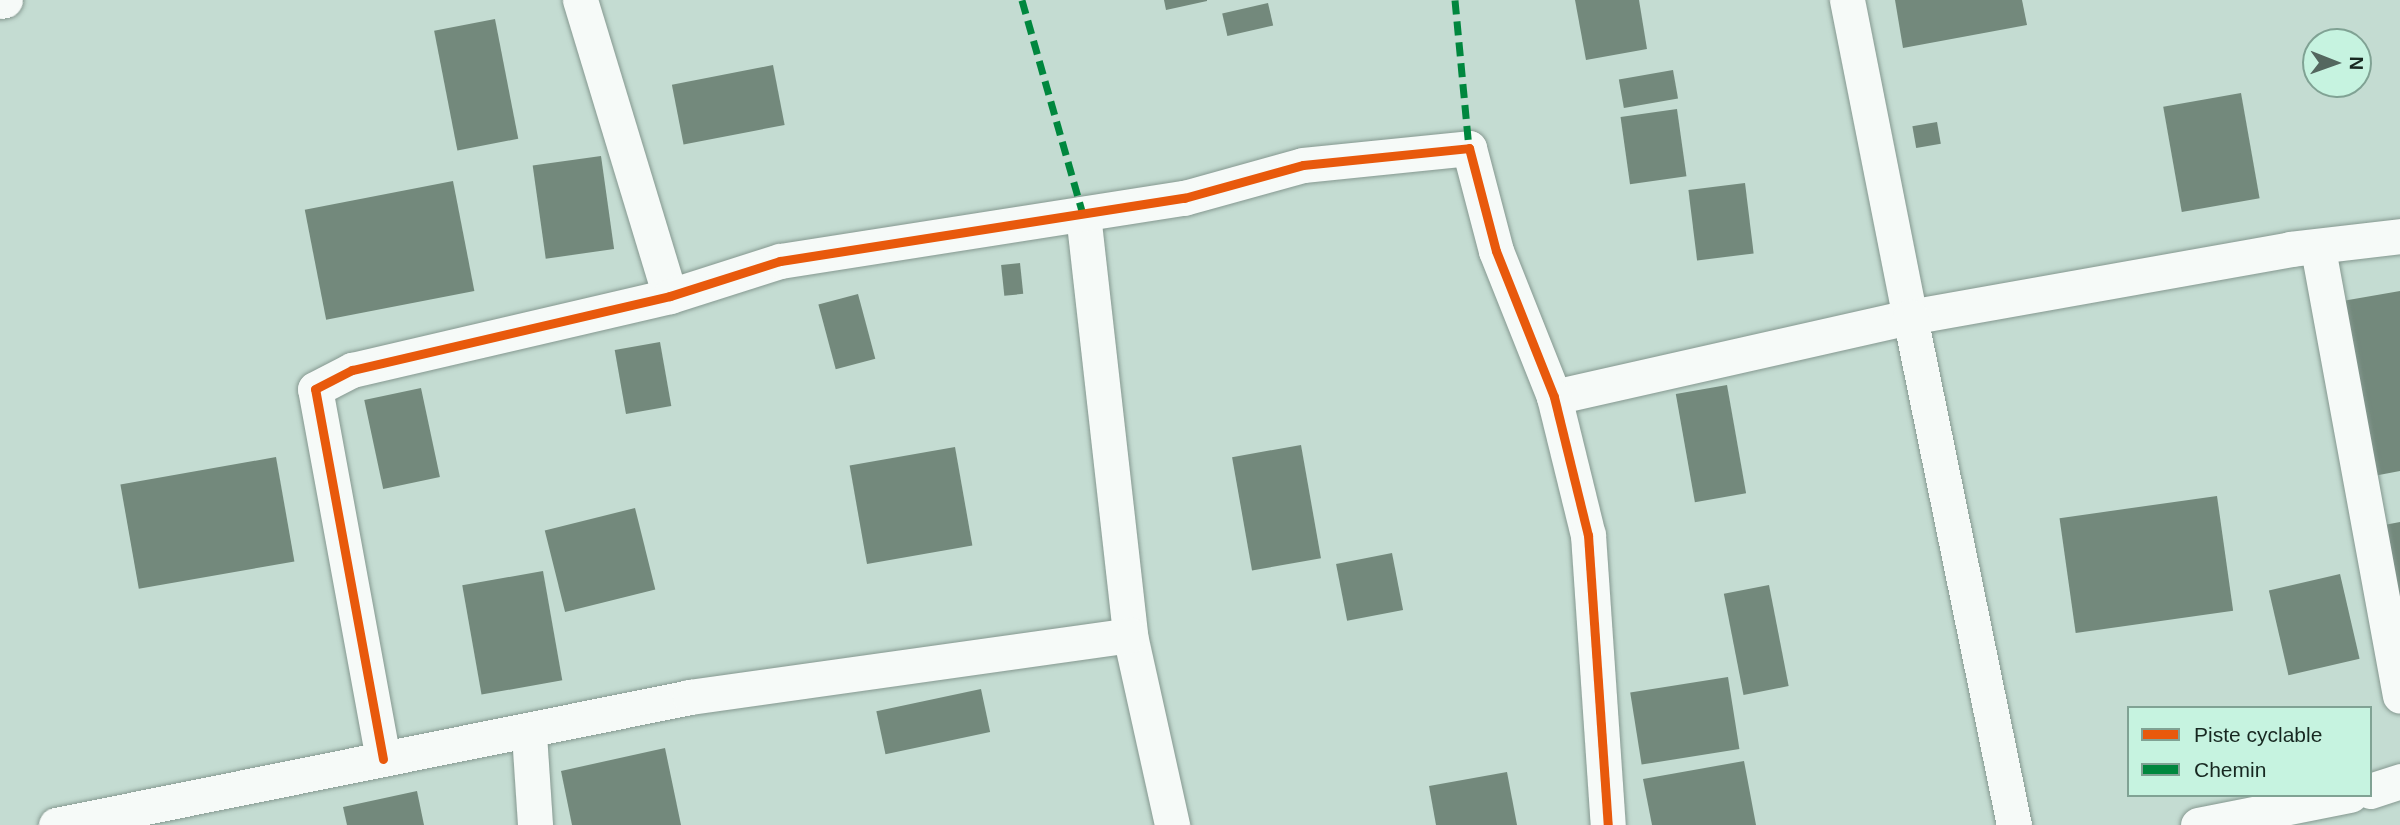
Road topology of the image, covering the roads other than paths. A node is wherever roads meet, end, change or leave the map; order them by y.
1 (580, 0) edge
2 (1847, 0) edge
3 (1083, 214) junction
4 (2400, 236) edge
5 (2318, 249) junction
6 (670, 296) junction
7 (1910, 317) junction
8 (1554, 397) junction
9 (1130, 635) junction
10 (2400, 696) edge
11 (529, 734) junction
12 (383, 759) junction
13 (2400, 781) edge
14 (2372, 790) edge
15 (2340, 797) edge
16 (56, 825) edge
17 (535, 825) edge
18 (1172, 825) edge
19 (1608, 825) edge
20 (2014, 825) edge
21 (2199, 825) edge

1 - 6 street
2 - 7 street
3 - 6 street
3 - 8 street
3 - 9 street
4 - 5 street
5 - 7 street
5 - 10 street
6 - 12 street
7 - 8 street
7 - 20 street
8 - 19 street
9 - 11 street
9 - 18 street
11 - 12 street
11 - 17 street
12 - 16 street
13 - 14 street
15 - 21 street

